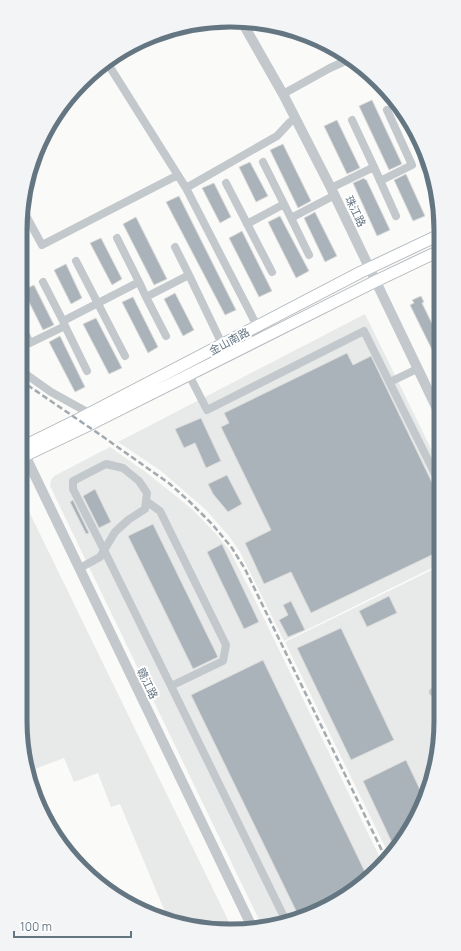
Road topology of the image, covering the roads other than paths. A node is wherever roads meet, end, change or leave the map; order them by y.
1 (245, 27) edge
2 (345, 61) edge
3 (110, 67) edge
4 (283, 94) junction
5 (387, 110) dead end
6 (296, 119) junction
7 (352, 120) dead end
8 (263, 162) dead end
9 (374, 168) junction
10 (178, 175) junction
11 (380, 181) junction
12 (226, 183) dead end
13 (186, 188) junction
14 (333, 192) junction
15 (284, 204) junction
16 (396, 216) dead end
17 (27, 218) edge
18 (291, 218) junction
19 (247, 224) junction
20 (434, 237) edge
21 (117, 238) dead end
22 (175, 247) dead end
23 (434, 254) edge
24 (309, 255) dead end
25 (76, 261) dead end
26 (370, 268) junction
27 (272, 272) dead end
28 (188, 275) junction
29 (376, 281) junction
30 (43, 282) dead end
31 (139, 282) junction
32 (146, 297) junction
33 (98, 303) junction
34 (64, 324) junction
35 (257, 326) junction
36 (166, 336) dead end
37 (27, 337) edge
38 (222, 344) junction
39 (125, 356) dead end
40 (417, 369) junction
41 (87, 371) dead end
42 (189, 374) junction
43 (27, 375) edge
44 (390, 382) junction
45 (434, 404) edge
46 (89, 413) junction
47 (27, 449) edge
48 (27, 450) edge
49 (27, 462) edge
50 (434, 472) edge
51 (146, 501) junction
52 (104, 550) junction
53 (80, 568) junction
54 (171, 686) junction
55 (284, 917) edge
56 (250, 923) edge

1 - 4 street, 珠江路
2 - 4 street
3 - 10 street
4 - 6 street, 珠江路
5 - 11 street
6 - 13 street
6 - 14 street, 珠江路
7 - 9 street
8 - 15 street
9 - 11 street
9 - 14 street
10 - 13 street
10 - 17 street
11 - 16 street
12 - 19 street
13 - 35 street
14 - 18 street
14 - 26 street, 珠江路
15 - 18 street
15 - 19 street
18 - 24 street
19 - 27 street
20 - 26 main road, 金山南路
21 - 31 street
22 - 28 street
23 - 29 main road, 金山南路
25 - 33 street
26 - 29 street, 珠江路
26 - 35 main road, 金山南路
28 - 32 street
28 - 38 street
29 - 40 street, 珠江路
29 - 42 main road, 金山南路
30 - 34 street
31 - 32 street
31 - 33 street
32 - 36 street
33 - 34 street
33 - 39 street
34 - 37 street
34 - 41 street
35 - 38 main road, 金山南路
38 - 46 main road, 金山南路
40 - 44 street
40 - 45 street, 珠江路
42 - 44 street
42 - 48 main road, 金山南路
43 - 46 street
44 - 50 street
46 - 47 main road, 金山南路
49 - 53 street, 赣江路
51 - 52 street
51 - 52 street
51 - 54 street
52 - 53 street
52 - 54 street
53 - 56 street, 赣江路
54 - 55 street

